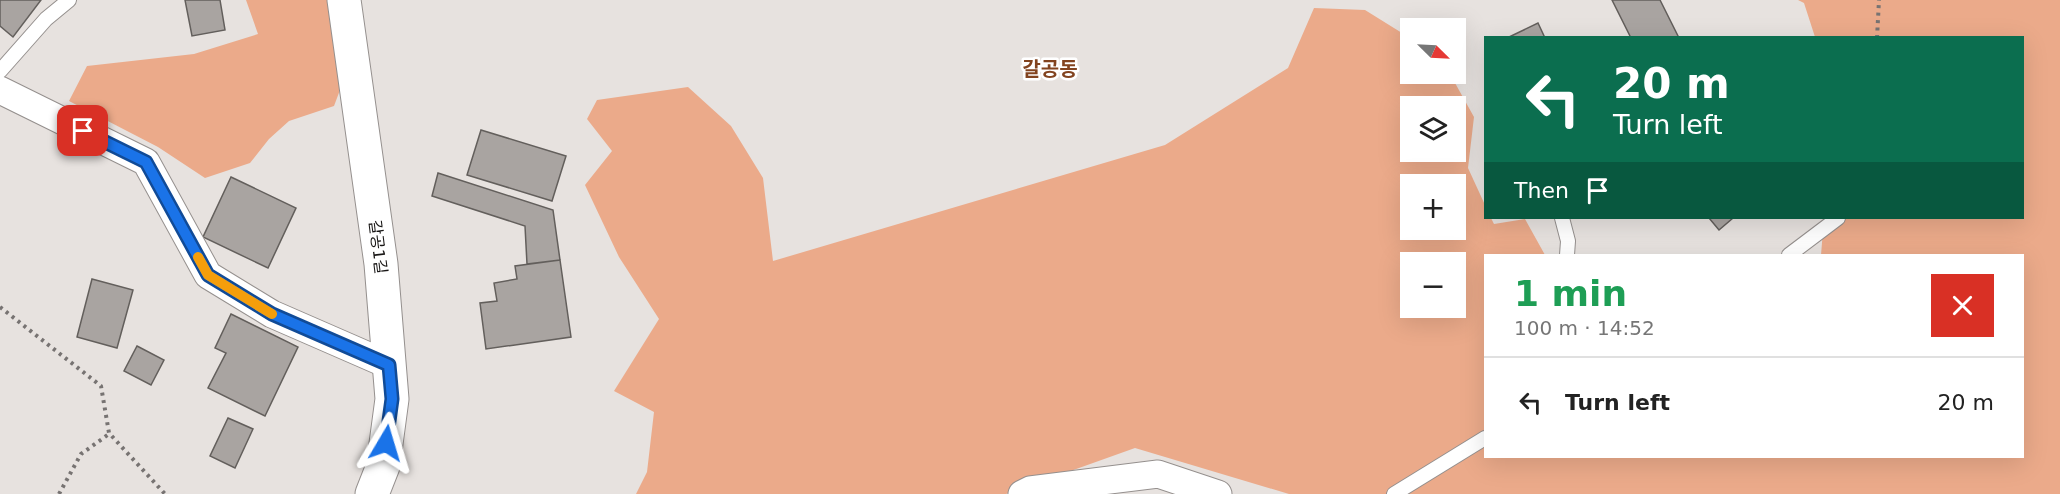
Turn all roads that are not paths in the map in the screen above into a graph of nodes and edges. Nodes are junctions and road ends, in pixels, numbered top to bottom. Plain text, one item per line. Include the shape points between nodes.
1 (69, 0) edge
2 (344, 0) edge
3 (0, 71) edge
4 (0, 90) edge
5 (1562, 219) edge
6 (1837, 219) edge
7 (1567, 254) edge
8 (1790, 254) edge
9 (389, 365) junction
10 (1484, 439) edge
11 (372, 494) edge
12 (1022, 494) edge
13 (1218, 494) edge
14 (1394, 494) edge

1 - 3 lane via 46,19
2 - 9 street, 갈공1길 via 381,264
4 - 9 street via 146,162 208,275 272,314
5 - 7 lane
6 - 8 lane
9 - 11 street, 갈공1길 via 392,399 383,466
10 - 14 lane
12 - 13 street via 1158,474

